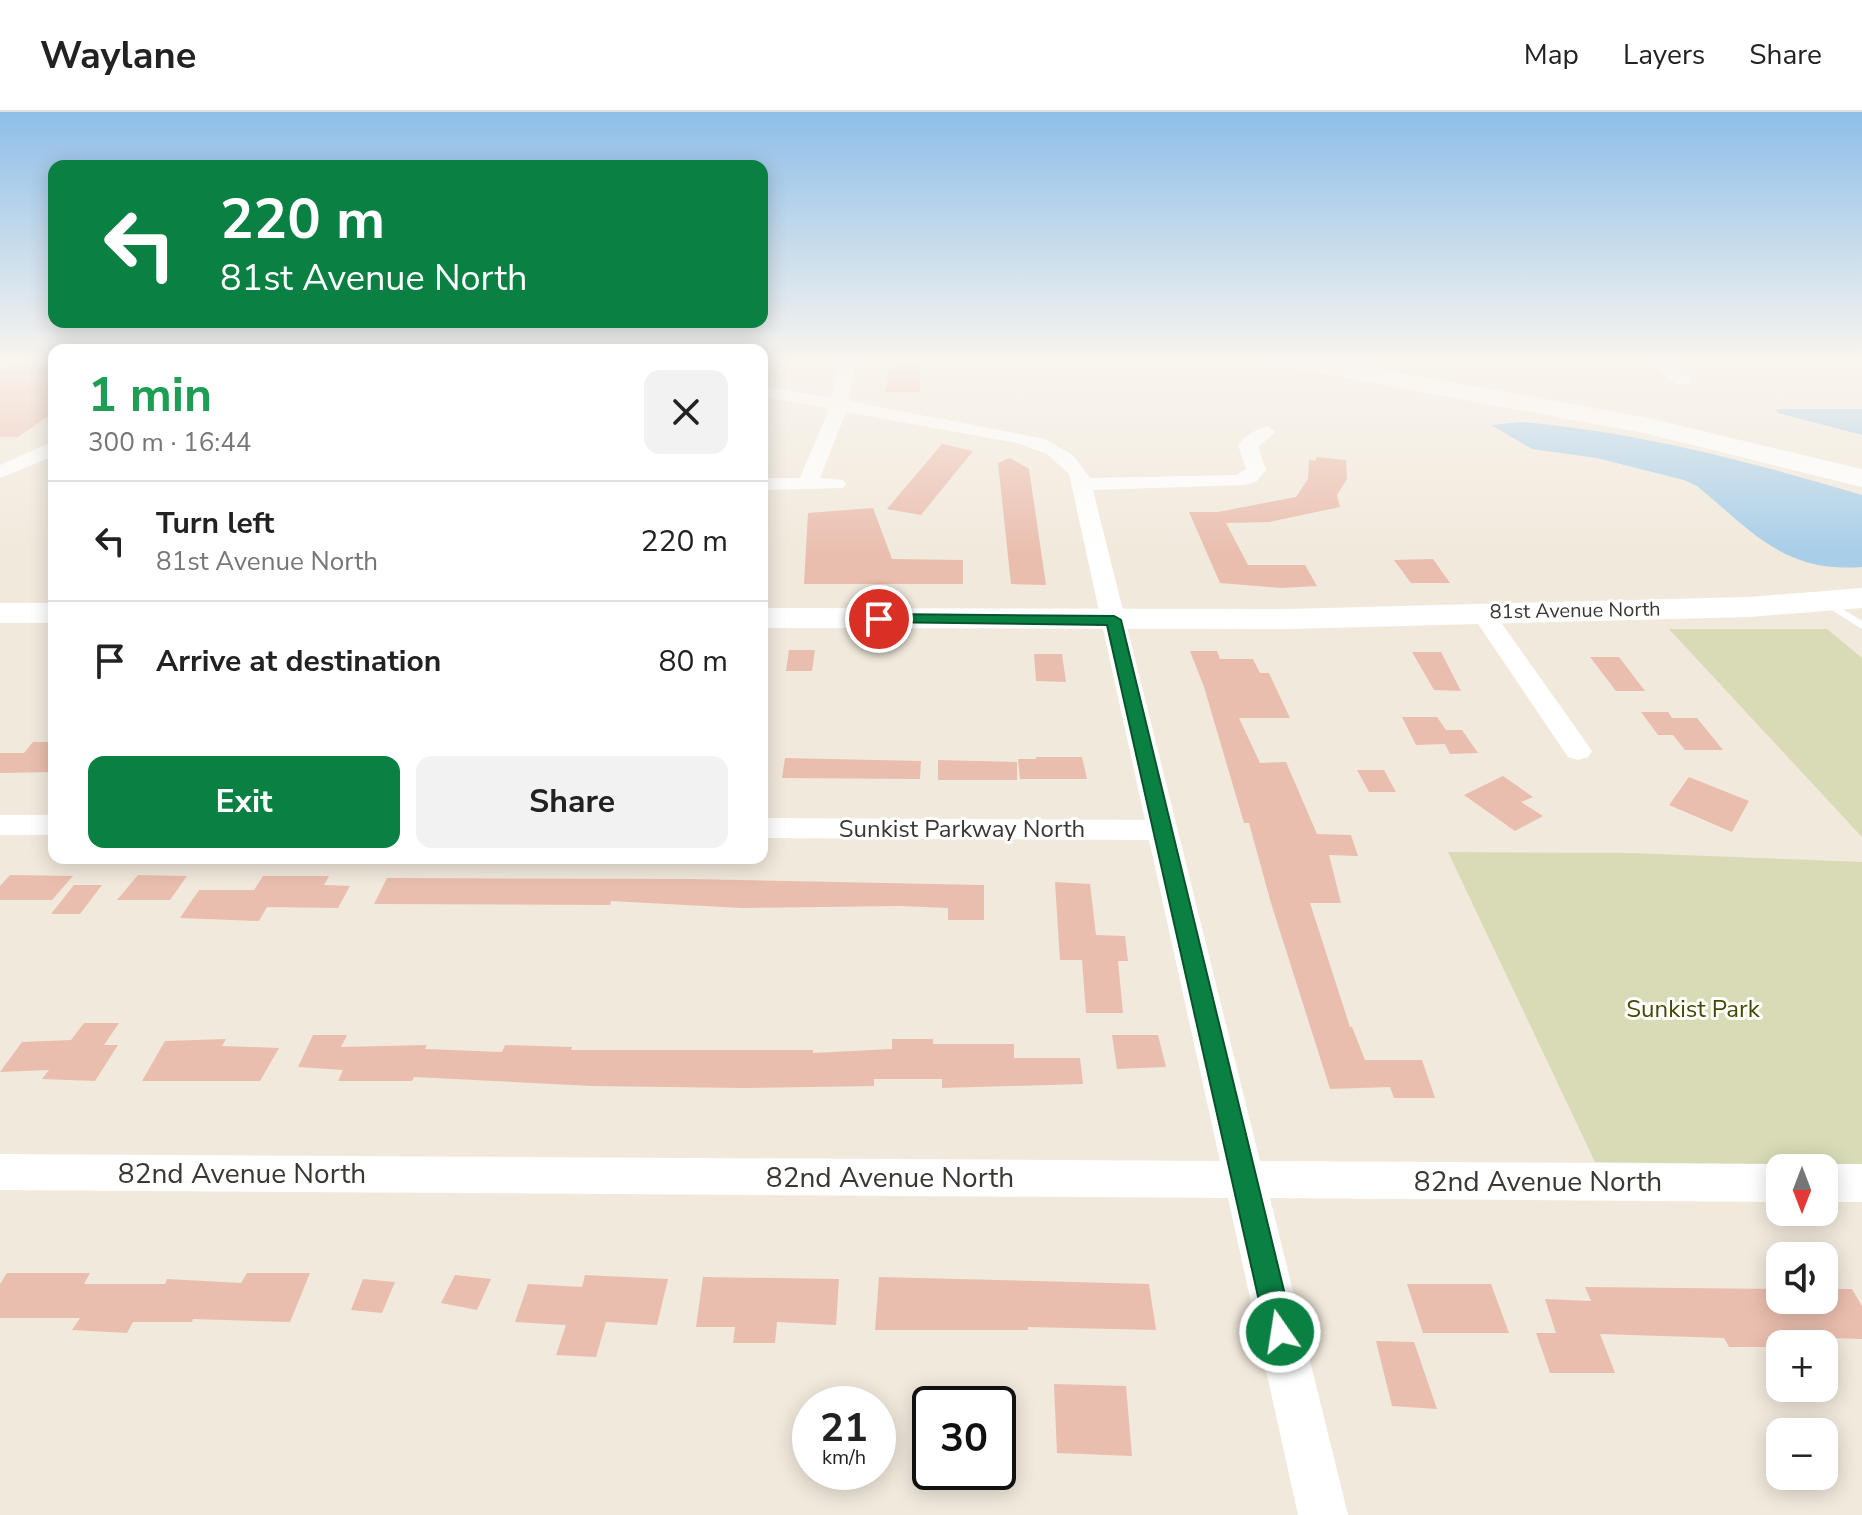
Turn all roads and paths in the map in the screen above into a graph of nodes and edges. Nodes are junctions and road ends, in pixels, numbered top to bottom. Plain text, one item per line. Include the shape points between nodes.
1 (832, 423) edge
2 (945, 423) edge
3 (1642, 423) edge
4 (1744, 423) edge
5 (1267, 432) dead end
6 (1836, 445) dead end
7 (48, 450) edge
8 (0, 472) edge
9 (1862, 478) edge
10 (768, 484) edge
11 (808, 484) junction
12 (836, 484) dead end
13 (1082, 484) junction
14 (48, 613) edge
15 (4, 616) edge
16 (1861, 617) edge
17 (768, 618) edge
18 (1486, 618) junction
19 (1114, 620) junction
20 (1578, 751) dead end
21 (0, 825) edge
22 (48, 825) edge
23 (768, 828) edge
24 (1163, 830) junction
25 (0, 1172) edge
26 (1244, 1179) junction
27 (1766, 1183) edge
28 (1838, 1183) edge
29 (1862, 1183) edge
30 (1323, 1515) edge

1 - 11 street
2 - 13 street via 1060,452 1072,462
3 - 9 highway
4 - 6 highway
5 - 13 street via 1248,445 1256,470 1238,481
7 - 8 street
10 - 11 street
11 - 12 street
13 - 19 street
14 - 15 street
16 - 18 street, 81st Avenue North via 1787,626
16 - 18 street, 81st Avenue North via 1826,602
17 - 19 street, 81st Avenue North
18 - 19 street, 81st Avenue North
18 - 20 street
19 - 24 street
21 - 22 street
23 - 24 street, Sunkist Parkway North
24 - 26 street
25 - 26 street, 82nd Avenue North
26 - 27 street, 82nd Avenue North
26 - 30 street
28 - 29 street

